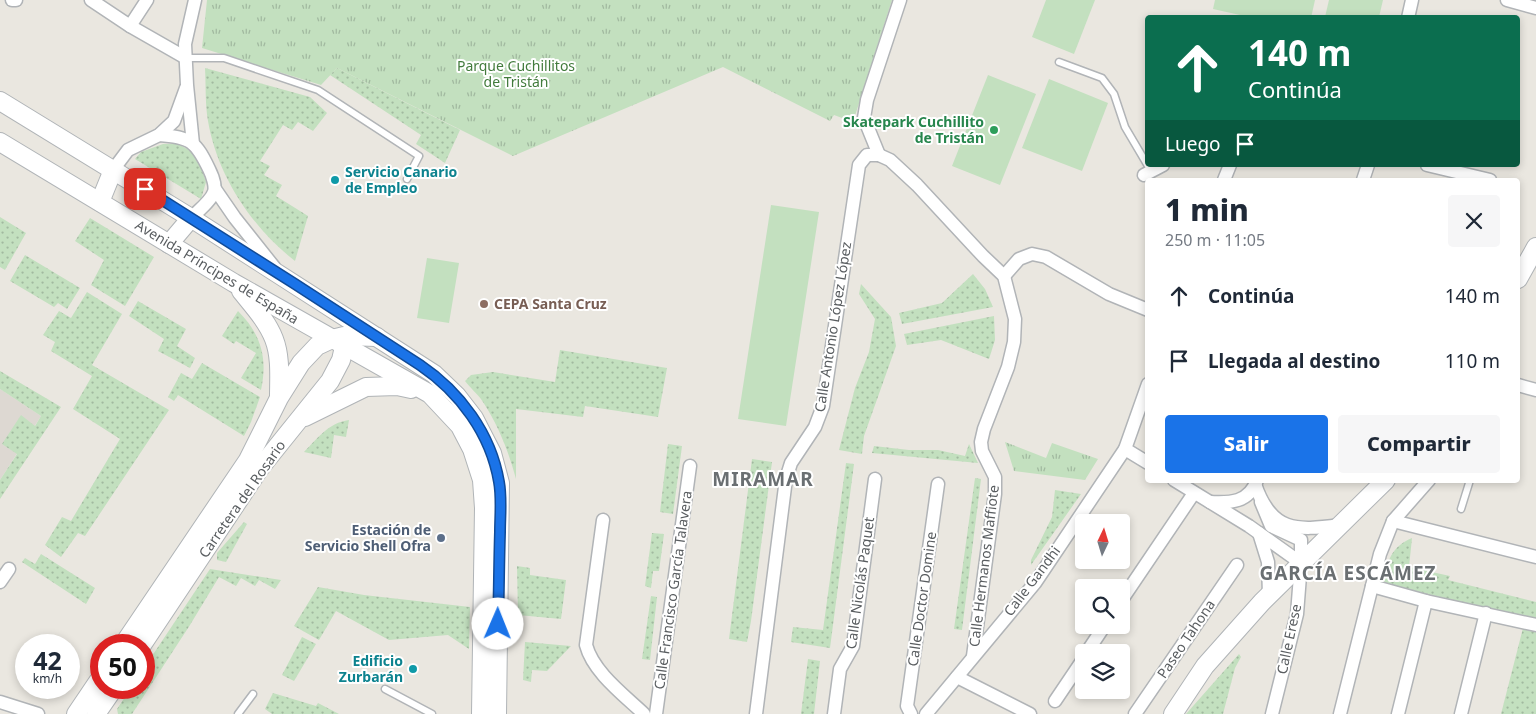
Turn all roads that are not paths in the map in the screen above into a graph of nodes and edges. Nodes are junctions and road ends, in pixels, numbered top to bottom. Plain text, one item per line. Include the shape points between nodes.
1 (91, 0) edge
2 (147, 0) edge
3 (195, 0) edge
4 (900, 0) edge
5 (1412, 0) edge
6 (1507, 0) edge
7 (1536, 8) edge
8 (1409, 15) edge
9 (130, 26) junction
10 (186, 58) junction
11 (1059, 62) dead end
12 (187, 86) junction
13 (0, 101) edge
14 (159, 134) junction
15 (0, 142) edge
16 (193, 144) junction
17 (879, 155) junction
18 (1145, 167) edge
19 (1145, 167) edge
20 (1159, 167) edge
21 (1435, 167) edge
22 (114, 170) junction
23 (1148, 173) joint
24 (1482, 178) edge
25 (407, 179) dead end
26 (215, 190) junction
27 (100, 202) junction
28 (191, 218) junction
29 (169, 244) junction
30 (1536, 247) edge
31 (279, 273) junction
32 (1520, 275) edge
33 (1004, 276) junction
34 (234, 283) junction
35 (328, 305) junction
36 (1145, 309) edge
37 (378, 337) junction
38 (340, 341) junction
39 (1520, 386) edge
40 (1536, 390) edge
41 (1145, 392) edge
42 (430, 394) junction
43 (279, 398) junction
44 (300, 419) junction
45 (1125, 449) junction
46 (1145, 462) edge
47 (690, 466) dead end
48 (875, 479) dead end
49 (1179, 483) edge
50 (1255, 483) edge
51 (1256, 483) edge
52 (1383, 483) edge
53 (1426, 483) edge
54 (1469, 483) edge
55 (938, 484) dead end
56 (1194, 492) junction
57 (1210, 502) junction
58 (1261, 502) junction
59 (1461, 509) dead end
60 (602, 520) dead end
61 (1393, 521) junction
62 (1340, 525) junction
63 (1259, 533) junction
64 (1536, 557) edge
65 (1301, 563) junction
66 (1237, 565) dead end
67 (9, 569) dead end
68 (0, 582) edge
69 (1372, 586) junction
70 (1130, 588) edge
71 (1269, 595) junction
72 (1426, 601) junction
73 (1486, 613) junction
74 (1536, 625) edge
75 (130, 634) edge
76 (149, 634) edge
77 (973, 656) junction
78 (1075, 671) edge
79 (956, 677) junction
80 (386, 689) dead end
81 (90, 693) edge
82 (253, 694) dead end
83 (106, 699) edge
84 (1055, 701) dead end
85 (0, 702) edge
86 (38, 714) edge
87 (76, 714) edge
88 (96, 714) edge
89 (238, 714) edge
90 (432, 714) edge
91 (481, 714) edge
92 (497, 714) edge
93 (644, 714) edge
94 (656, 714) edge
95 (756, 714) edge
96 (834, 714) edge
97 (911, 714) edge
98 (926, 714) edge
99 (1030, 714) edge
100 (1135, 714) edge
101 (1173, 714) edge
102 (1272, 714) edge
103 (1340, 714) edge
104 (1398, 714) edge
105 (1461, 714) edge

1 - 9 street
2 - 9 street
3 - 10 street via 185,44
4 - 17 street via 864,118
5 - 8 street
6 - 7 street
9 - 10 street
10 - 12 street
10 - 25 lane via 224,58 318,90 419,156
11 - 19 lane via 1102,78 1114,94
12 - 14 street via 174,121
12 - 16 street
13 - 22 main road
14 - 16 street via 180,137
14 - 22 street via 128,150
15 - 27 main road, Avenida Príncipes de España
16 - 26 street via 198,147 211,172
17 - 33 street via 890,160 917,184
17 - 95 street, Calle Antonio López López via 867,155 859,165 823,406 815,427 791,463 786,479
18 - 23 lane
20 - 23 street
21 - 24 street
22 - 27 main road
22 - 28 main road
26 - 28 street
26 - 31 street
27 - 29 main road, Avenida Príncipes de España
28 - 29 main road
28 - 31 main road
29 - 34 main road, Avenida Príncipes de España
30 - 32 main road
31 - 35 main road
33 - 36 street via 1019,258 1032,254 1046,257 1109,294
33 - 77 street, Calle Hermanos Maffiote via 1016,319 1008,367 981,442 982,451 996,477
34 - 38 main road, Avenida Príncipes de España
34 - 43 main road via 261,316 274,339 279,364
35 - 37 main road
35 - 38 main road via 341,325
37 - 38 main road
37 - 92 main road via 434,374 457,396 474,418 492,453 500,484
38 - 42 main road
38 - 43 main road, Carretera del Rosario via 317,346 300,363
38 - 44 main road via 341,360 330,381
39 - 40 street
41 - 45 street, Calle Gandhi
42 - 44 main road, Carretera del Rosario via 397,386 366,387
42 - 91 main road via 460,426 482,480
43 - 75 main road, Carretera del Rosario via 248,460
44 - 76 main road, Carretera del Rosario via 260,468
45 - 46 street
45 - 77 street, Calle Gandhi via 1034,583
47 - 94 street, Calle Francisco García Talavera
48 - 96 street, Calle Nicolás Paquet via 853,646 840,670
49 - 56 street
50 - 57 street via 1249,494 1234,503
51 - 58 street
52 - 62 main road
53 - 61 street
54 - 59 lane
55 - 97 street, Calle Doctor Domine via 907,706
56 - 57 street
56 - 70 street
57 - 63 street
58 - 62 street via 1270,515 1284,524 1310,529
58 - 65 street, Calle Erese via 1271,526 1301,540
60 - 93 street via 586,645 595,665
61 - 64 street
61 - 69 street
62 - 65 main road
63 - 65 street
63 - 71 street via 1268,562
65 - 71 main road
65 - 102 street, Calle Erese via 1297,614
66 - 100 street, Paseo Tahona
67 - 68 street
69 - 72 street
69 - 103 street
71 - 101 main road via 1205,666
72 - 73 street
72 - 104 street
73 - 74 street
73 - 105 street
77 - 79 street, Calle Gandhi
78 - 84 street
79 - 98 street, Calle Gandhi
79 - 99 street
80 - 90 lane
81 - 87 main road
82 - 89 lane
83 - 88 main road
85 - 86 street

